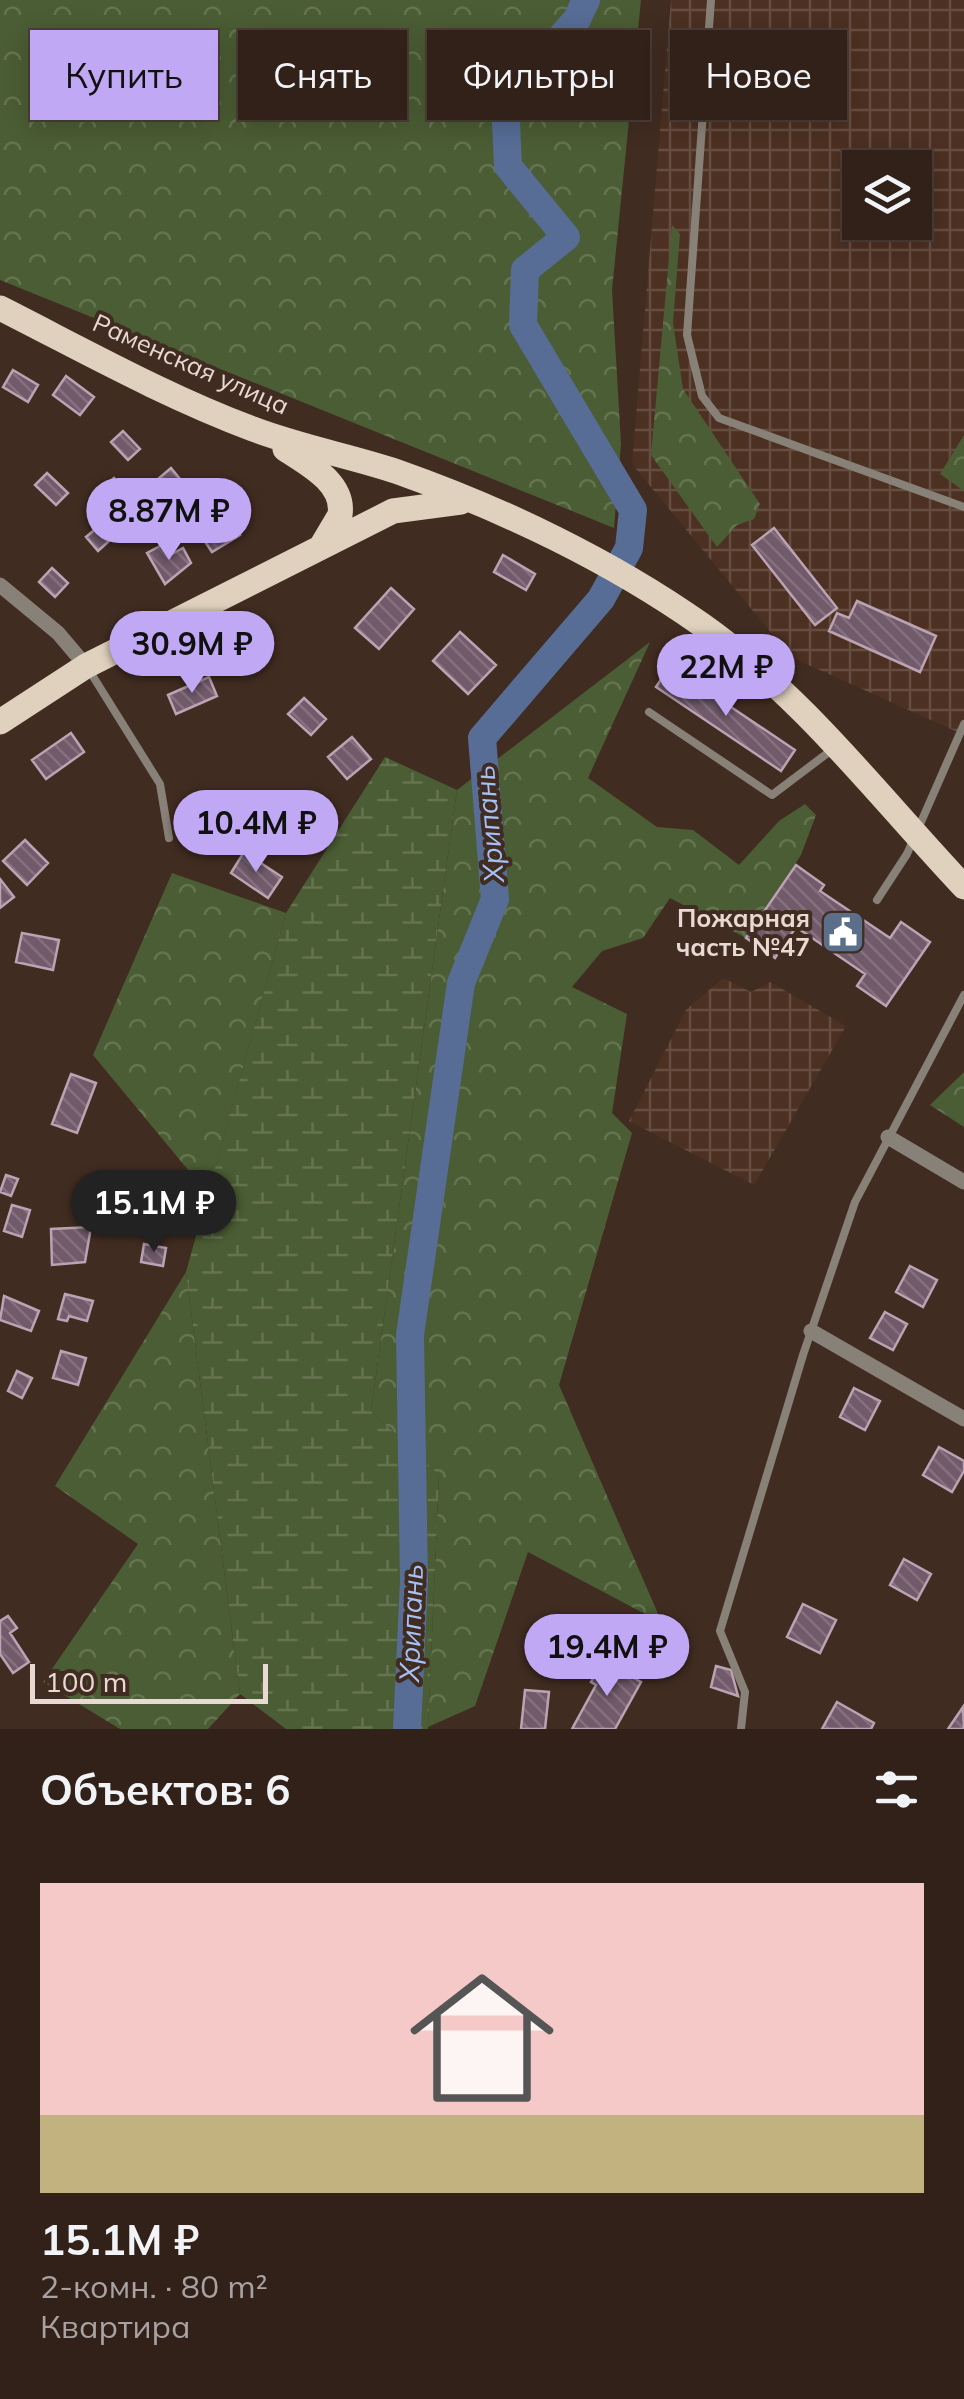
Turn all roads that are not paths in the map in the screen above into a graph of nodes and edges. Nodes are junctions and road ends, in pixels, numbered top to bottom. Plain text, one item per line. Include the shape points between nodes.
1 (711, 0) edge
2 (0, 308) edge
3 (255, 430) junction
4 (397, 472) junction
5 (476, 502) junction
6 (964, 507) edge
7 (393, 511) junction
8 (321, 547) junction
9 (0, 586) edge
10 (86, 666) junction
11 (649, 712) dead end
12 (0, 722) edge
13 (964, 724) edge
14 (836, 746) junction
15 (916, 835) junction
16 (169, 838) dead end
17 (964, 887) edge
18 (877, 900) dead end
19 (964, 995) edge
20 (888, 1137) junction
21 (964, 1182) edge
22 (810, 1331) junction
23 (964, 1419) edge
24 (740, 1729) edge

1 - 6 lane via 687,335 702,396 719,418
2 - 3 main road, Раменская улица
3 - 4 main road, Раменская улица
3 - 8 main road via 316,469 336,491 340,516
4 - 5 main road, Раменская улица
4 - 7 main road via 369,468 351,481 359,506
5 - 7 main road
5 - 14 main road, Раменская улица via 637,583 740,654
7 - 8 main road
8 - 10 main road
9 - 10 street via 58,633
10 - 12 main road
10 - 16 lane via 160,784
11 - 14 lane via 772,795
13 - 15 lane
14 - 15 main road, Раменская улица
15 - 17 main road, Раменская улица
15 - 18 lane
19 - 20 lane
20 - 21 street
20 - 22 lane via 856,1202
22 - 23 street
22 - 24 lane via 720,1631 745,1692

